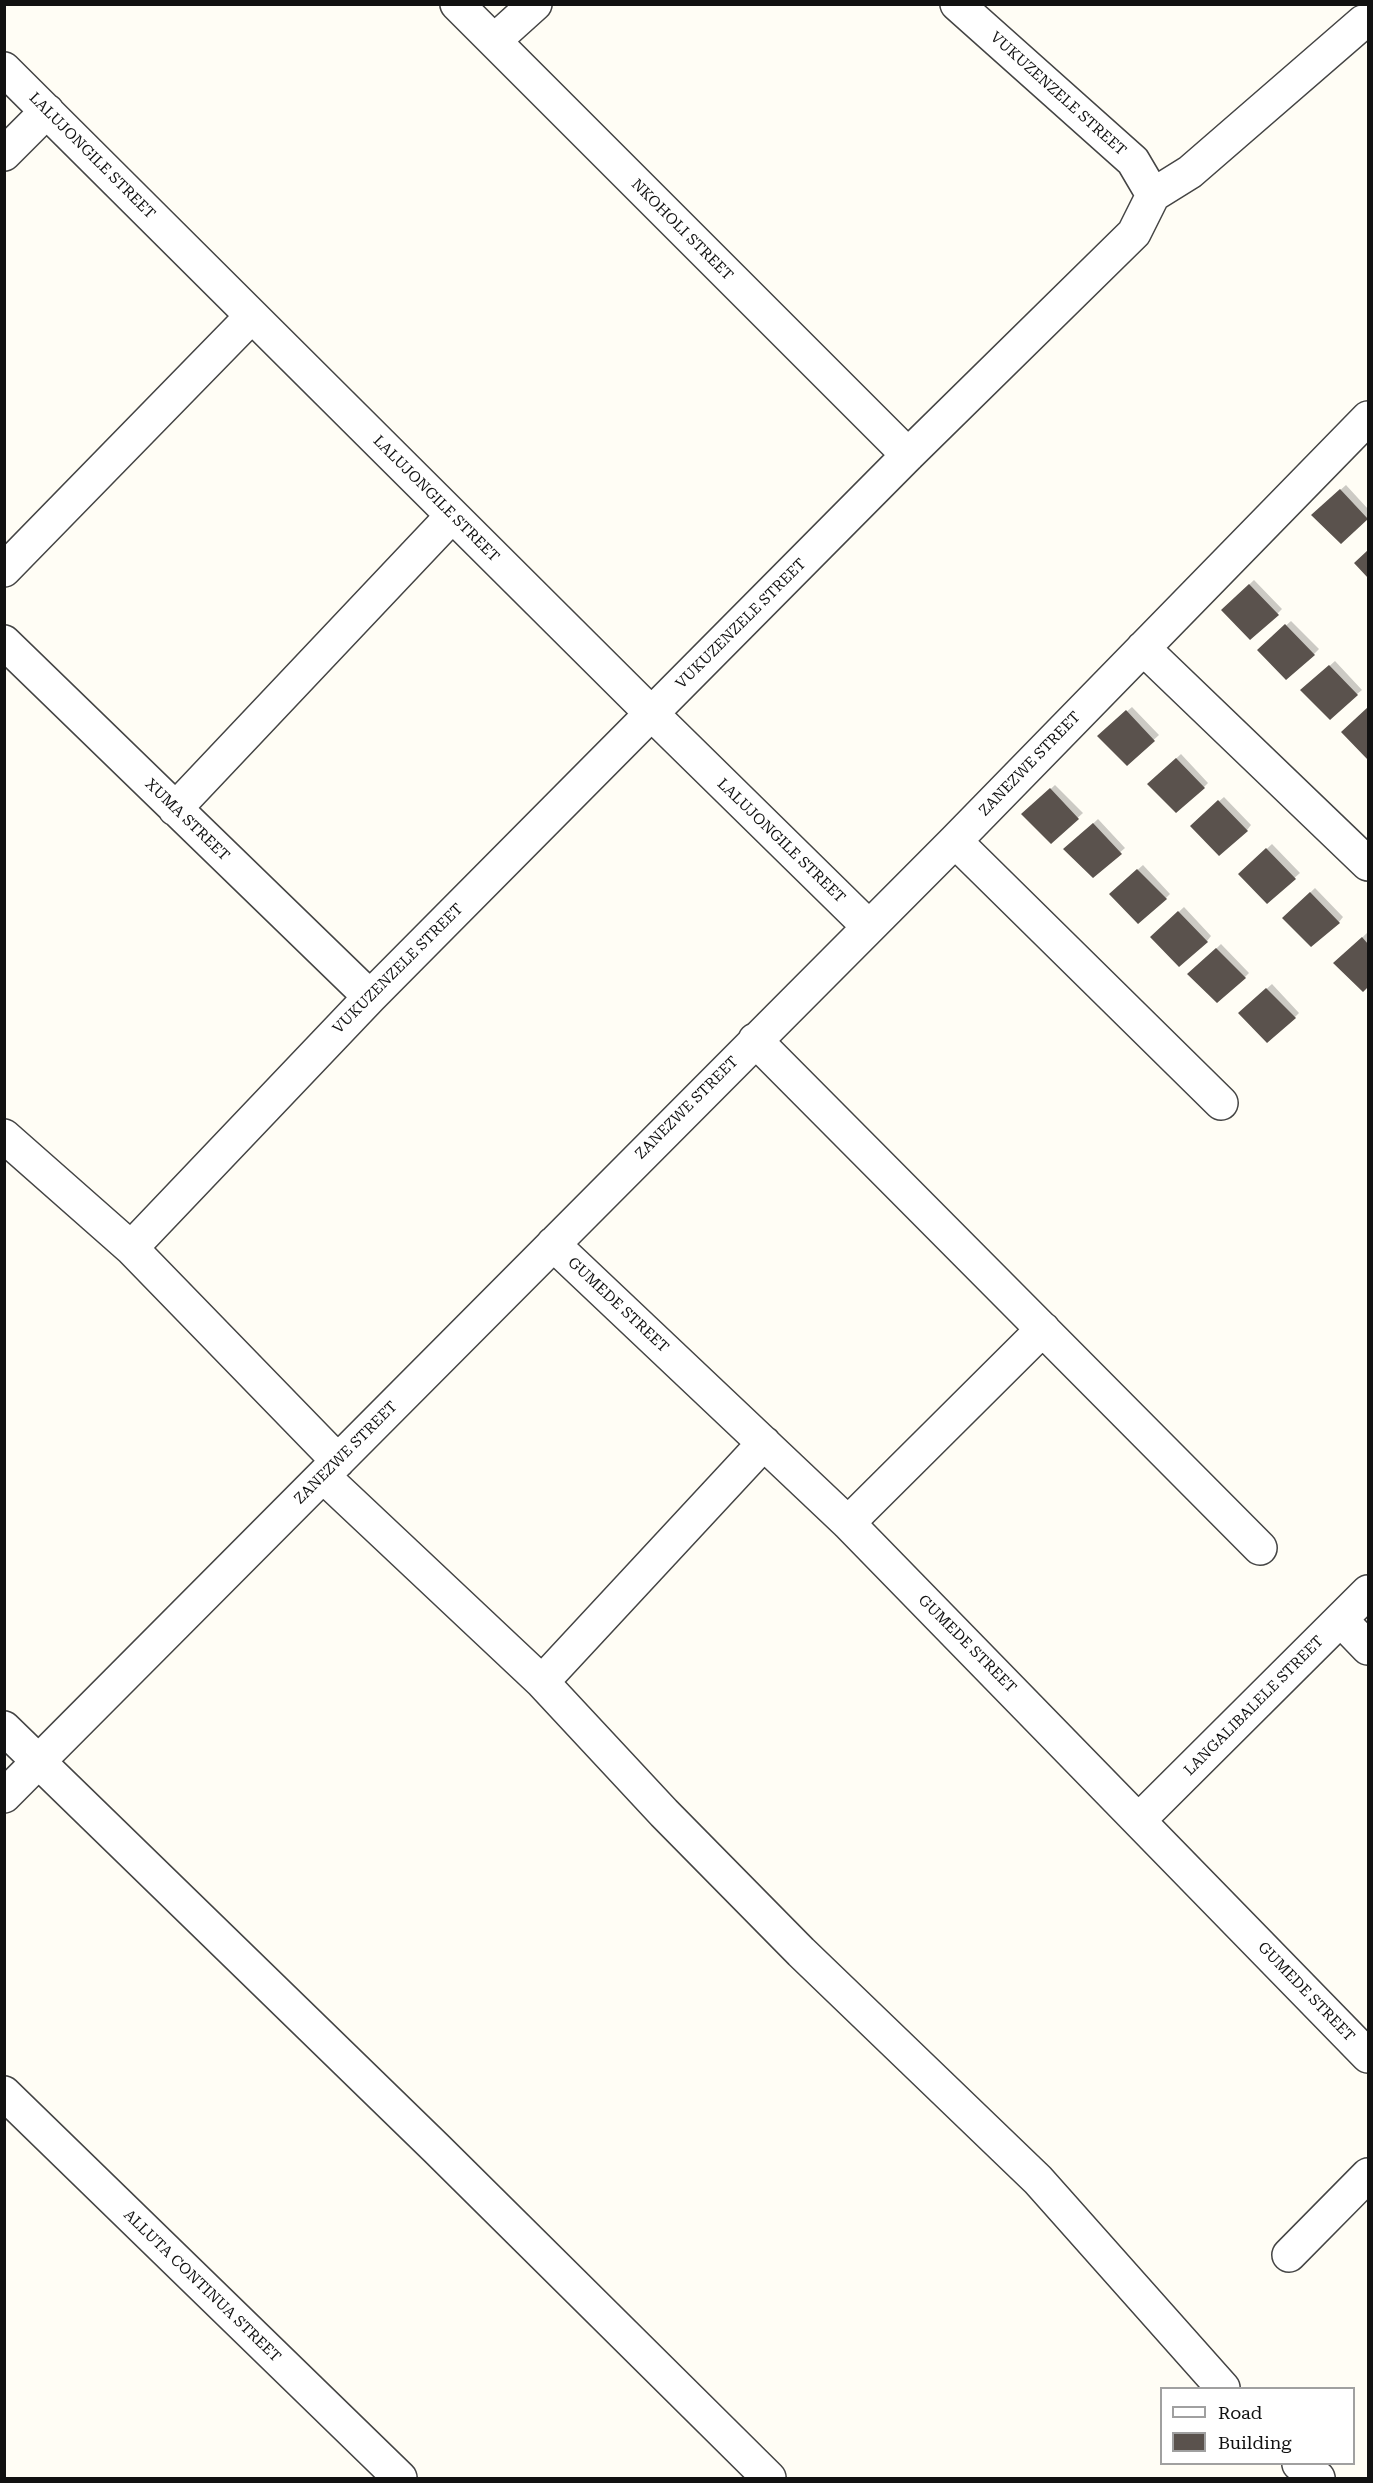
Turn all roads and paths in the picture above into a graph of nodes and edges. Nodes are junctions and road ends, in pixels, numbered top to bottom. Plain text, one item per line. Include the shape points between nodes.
1 (457, 4) edge
2 (535, 4) edge
3 (957, 4) edge
4 (1363, 23) edge
5 (494, 41) junction
6 (4, 69) edge
7 (47, 111) junction
8 (4, 154) edge
9 (1153, 195) junction
10 (252, 316) junction
11 (1365, 429) edge
12 (908, 455) junction
13 (452, 516) junction
14 (4, 570) edge
15 (4, 642) edge
16 (1143, 648) junction
17 (652, 714) junction
18 (175, 809) junction
19 (955, 841) junction
20 (1368, 864) edge
21 (869, 927) junction
22 (370, 997) junction
23 (755, 1040) junction
24 (1221, 1103) dead end
25 (4, 1136) edge
26 (553, 1244) junction
27 (131, 1248) junction
28 (1043, 1329) junction
29 (764, 1443) junction
30 (331, 1469) junction
31 (848, 1523) junction
32 (1260, 1548) dead end
33 (1368, 1592) edge
34 (1341, 1620) junction
35 (1368, 1648) edge
36 (542, 1682) junction
37 (4, 1728) edge
38 (39, 1763) junction
39 (4, 1796) edge
40 (1140, 1820) junction
41 (1368, 2056) edge
42 (4, 2093) edge
43 (1368, 2175) edge
44 (1289, 2256) dead end
45 (1222, 2387) edge
46 (1302, 2465) edge
47 (400, 2478) edge
48 (769, 2478) edge
49 (1318, 2478) edge

1 - 5 street, NKOHOLI STREET
2 - 5 street
3 - 9 street, VUKUZENZELE STREET via 1133,161
4 - 9 street via 1190,172
5 - 12 street, NKOHOLI STREET
6 - 7 street, LALUJONGILE STREET
7 - 8 street
7 - 10 street, LALUJONGILE STREET
9 - 12 street, VUKUZENZELE STREET via 1134,233
10 - 13 street, LALUJONGILE STREET
10 - 14 street
11 - 16 street, ZANEZWE STREET
12 - 17 street, VUKUZENZELE STREET
13 - 17 street, LALUJONGILE STREET
13 - 18 street
15 - 18 street, XUMA STREET
16 - 19 street, ZANEZWE STREET
16 - 20 street
17 - 21 street, LALUJONGILE STREET
17 - 22 street, VUKUZENZELE STREET
18 - 22 street, XUMA STREET
19 - 21 street, ZANEZWE STREET
19 - 24 street
21 - 23 street, ZANEZWE STREET
22 - 27 street, VUKUZENZELE STREET
23 - 26 street, ZANEZWE STREET
23 - 28 street
25 - 27 street
26 - 29 street, GUMEDE STREET
26 - 30 street, ZANEZWE STREET
27 - 30 street
28 - 31 street
28 - 32 street
29 - 31 street, GUMEDE STREET
29 - 36 street
30 - 36 street
30 - 38 street, ZANEZWE STREET
31 - 40 street, GUMEDE STREET
33 - 34 street, LANGALIBALELE STREET
34 - 35 street
34 - 40 street, LANGALIBALELE STREET
36 - 45 street via 801,1952 1038,2180
37 - 38 street
38 - 39 street, ZANEZWE STREET
38 - 48 street
40 - 41 street, GUMEDE STREET
42 - 47 street, ALLUTA CONTINUA STREET
43 - 44 street
46 - 49 street

